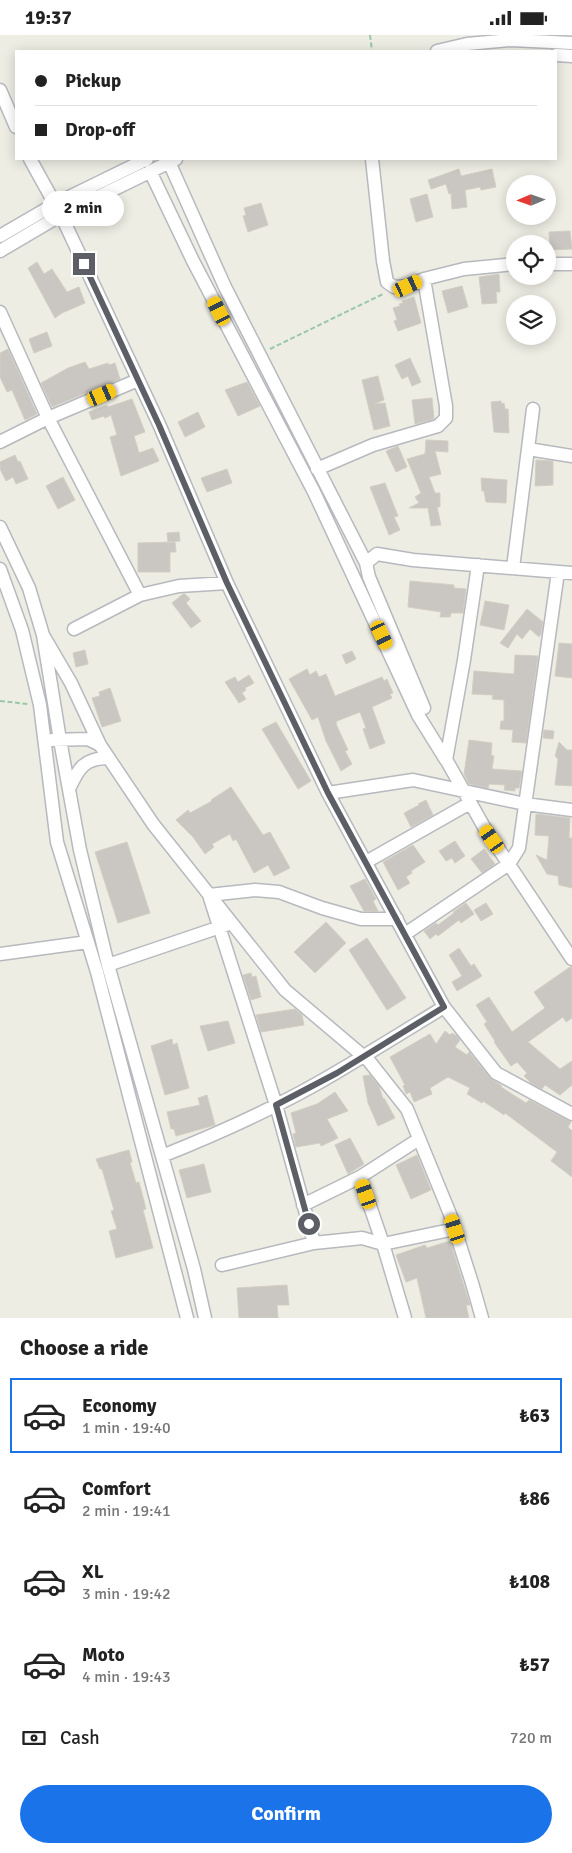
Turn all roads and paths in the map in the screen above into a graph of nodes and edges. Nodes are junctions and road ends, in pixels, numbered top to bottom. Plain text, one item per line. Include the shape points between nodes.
1 (370, 35) edge
2 (572, 43) edge
3 (372, 50) edge
4 (441, 50) edge
5 (557, 55) edge
6 (572, 56) edge
7 (0, 90) edge
8 (15, 125) edge
9 (31, 160) edge
10 (173, 160) edge
11 (372, 160) edge
12 (149, 165) edge
13 (58, 209) junction
14 (0, 236) edge
15 (0, 251) edge
16 (506, 264) edge
17 (556, 264) edge
18 (572, 264) edge
19 (424, 279) junction
20 (394, 287) junction
21 (0, 311) edge
22 (259, 355) junction
23 (138, 380) junction
24 (533, 409) dead end
25 (48, 418) junction
26 (0, 442) edge
27 (528, 449) junction
28 (572, 457) edge
29 (317, 469) junction
30 (0, 527) edge
31 (366, 563) junction
32 (478, 565) junction
33 (512, 568) junction
34 (0, 569) edge
35 (558, 572) junction
36 (572, 573) edge
37 (227, 583) junction
38 (140, 595) junction
39 (74, 629) dead end
40 (43, 635) junction
41 (0, 701) edge
42 (40, 705) junction
43 (61, 744) junction
44 (100, 745) junction
45 (45, 746) junction
46 (108, 758) junction
47 (446, 760) junction
48 (69, 789) junction
49 (463, 791) junction
50 (328, 793) junction
51 (470, 803) junction
52 (525, 804) junction
53 (572, 810) edge
54 (366, 862) junction
55 (509, 863) junction
56 (209, 895) junction
57 (397, 919) junction
58 (232, 923) junction
59 (219, 927) junction
60 (405, 934) junction
61 (88, 942) junction
62 (0, 954) edge
63 (572, 959) edge
64 (108, 965) junction
65 (444, 1007) junction
66 (363, 1056) junction
67 (276, 1105) junction
68 (569, 1108) edge
69 (419, 1139) junction
70 (162, 1155) junction
71 (360, 1177) junction
72 (303, 1205) junction
73 (455, 1229) junction
74 (314, 1243) junction
75 (384, 1244) junction
76 (222, 1265) dead end
77 (187, 1318) edge
78 (205, 1318) edge
79 (405, 1318) edge
80 (482, 1318) edge

1 - 3 path
2 - 4 street via 511,40
5 - 6 street
7 - 8 street
9 - 13 street
10 - 12 street
10 - 22 street via 225,287
11 - 20 street via 382,261 387,282
12 - 13 street
12 - 47 street via 198,269 314,492 418,715
13 - 14 street
13 - 15 street
13 - 23 street
16 - 19 street via 464,269
17 - 18 street
19 - 20 street via 408,286
19 - 29 street via 446,418 438,426 373,445
20 - 22 path
21 - 25 street
22 - 29 street
23 - 25 street
23 - 37 street
24 - 27 street
25 - 26 street
25 - 38 street
27 - 28 street
27 - 33 street
29 - 31 street
30 - 40 street via 29,588
31 - 32 street via 376,554
31 - 47 street
32 - 33 street
32 - 47 street
33 - 35 street
34 - 42 street via 22,630
35 - 36 street
35 - 52 street
37 - 38 street via 179,586
37 - 50 street
38 - 39 street
40 - 43 street
40 - 44 street via 71,683
41 - 42 path
42 - 45 street
43 - 44 street via 88,739
43 - 45 street
43 - 48 street
44 - 46 street
45 - 61 street via 57,841
46 - 48 street via 98,758 78,770
46 - 56 street via 153,824
47 - 49 street
48 - 64 street
49 - 50 street via 413,780
49 - 51 street
49 - 52 street
50 - 54 street
51 - 54 street
51 - 55 street
52 - 53 street
52 - 55 street via 519,848
54 - 57 street
55 - 60 street
55 - 63 street
56 - 57 street via 256,890 279,892 361,919
56 - 58 street
56 - 59 street
57 - 60 street
58 - 59 street
58 - 66 street via 285,990
59 - 64 street
59 - 67 street
60 - 65 street
61 - 62 street
61 - 77 street
64 - 70 street
65 - 66 street
65 - 68 street via 496,1073
66 - 67 street
66 - 69 street via 407,1109
67 - 70 street via 205,1139
67 - 72 street
69 - 71 street
69 - 73 street
70 - 78 street
71 - 72 street
71 - 75 street
72 - 74 street
73 - 75 street
73 - 80 street
74 - 75 street via 362,1238
74 - 76 street
75 - 79 street

